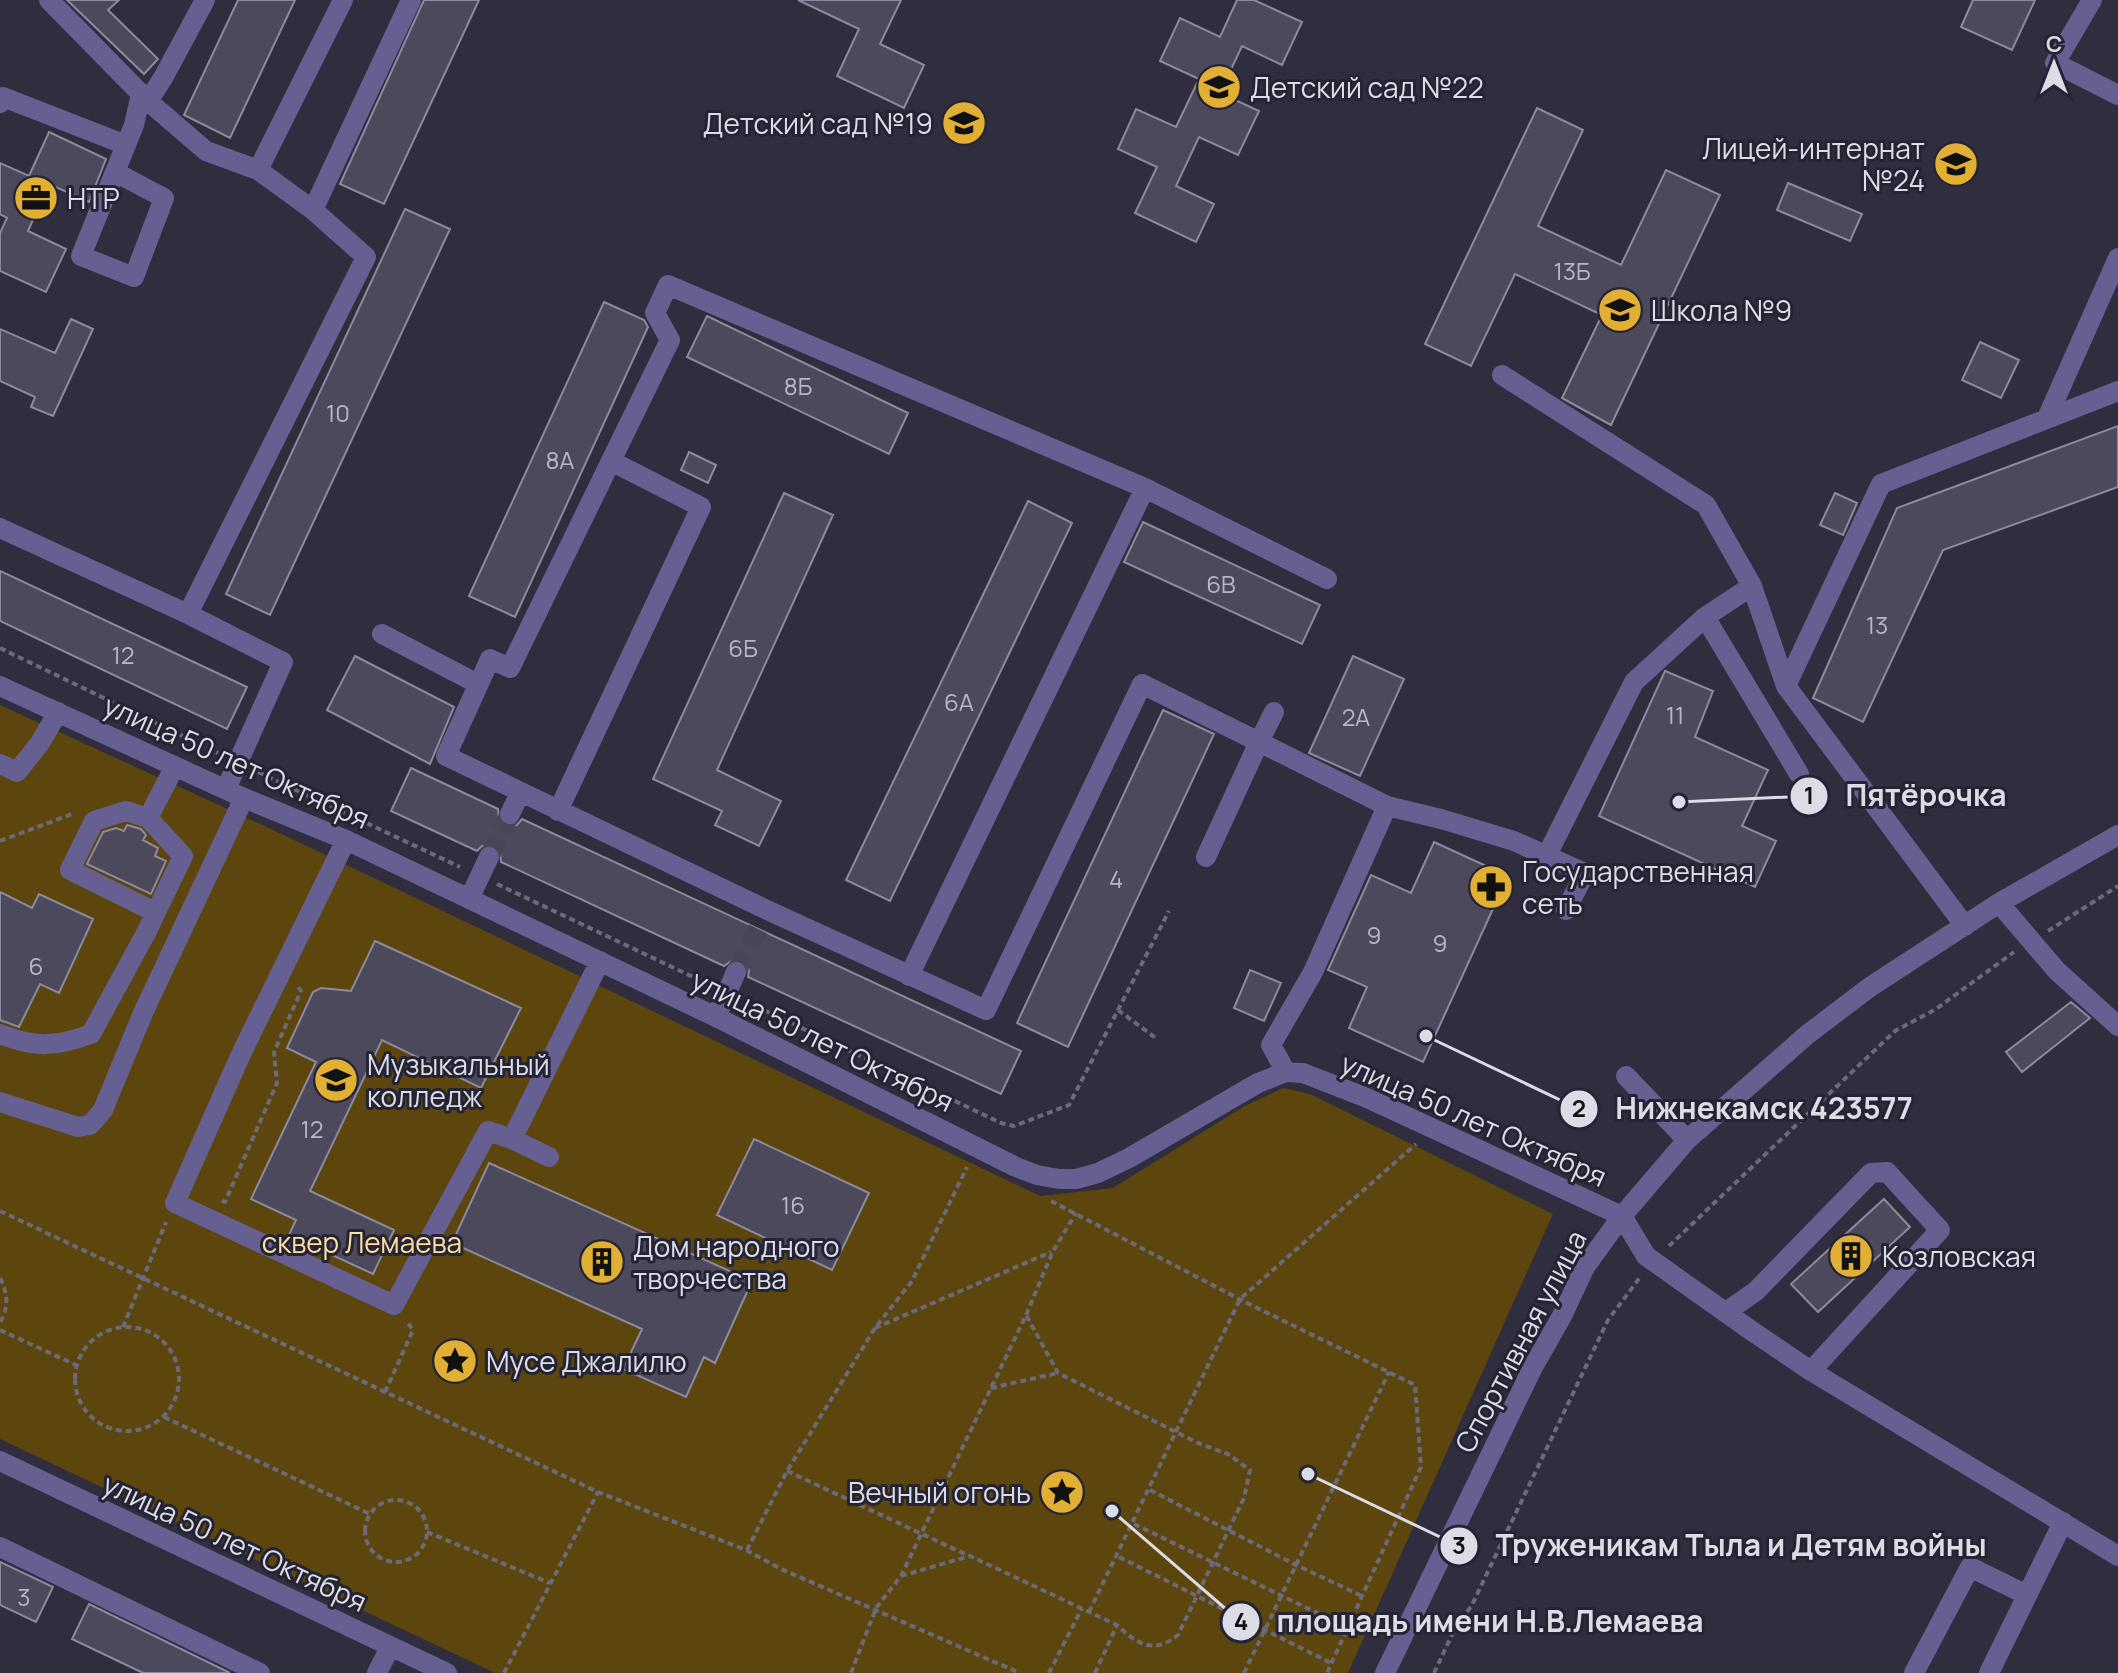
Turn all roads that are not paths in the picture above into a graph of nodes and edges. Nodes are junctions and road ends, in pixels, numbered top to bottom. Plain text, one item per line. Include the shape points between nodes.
1 (49, 0) edge
2 (205, 0) edge
3 (343, 0) edge
4 (411, 0) edge
5 (2092, 0) edge
6 (2118, 95) edge
7 (144, 98) junction
8 (0, 103) edge
9 (126, 145) junction
10 (258, 170) junction
11 (115, 172) junction
12 (313, 210) junction
13 (2118, 258) edge
14 (1502, 375) dead end
15 (2118, 391) edge
16 (2047, 418) junction
17 (611, 461) junction
18 (1145, 488) junction
19 (0, 528) edge
20 (1327, 579) dead end
21 (1752, 586) junction
22 (188, 614) junction
23 (1705, 617) junction
24 (382, 634) dead end
25 (478, 684) junction
26 (0, 686) edge
27 (1786, 686) junction
28 (58, 712) junction
29 (1274, 712) dead end
30 (1259, 742) junction
31 (0, 764) edge
32 (175, 766) junction
33 (1799, 774) dead end
34 (235, 793) junction
35 (520, 793) junction
36 (1387, 806) junction
37 (558, 811) junction
38 (510, 814) tunnel mouth
39 (148, 818) junction
40 (2118, 835) edge
41 (346, 840) junction
42 (489, 857) tunnel mouth
43 (1206, 857) dead end
44 (1546, 857) junction
45 (469, 899) junction
46 (1999, 903) junction
47 (1566, 910) dead end
48 (155, 912) junction
49 (1965, 926) junction
50 (139, 946) junction
51 (168, 959) junction
52 (600, 961) junction
53 (736, 972) tunnel mouth
54 (909, 976) junction
55 (716, 1017) junction
56 (2118, 1026) edge
57 (0, 1034) edge
58 (1286, 1072) junction
59 (1626, 1076) dead end
60 (0, 1102) edge
61 (512, 1139) junction
62 (1687, 1140) junction
63 (549, 1157) dead end
64 (1622, 1216) junction
65 (1726, 1312) junction
66 (1811, 1371) junction
67 (0, 1461) edge
68 (2063, 1522) junction
69 (0, 1547) edge
70 (2118, 1556) edge
71 (2027, 1595) junction
72 (390, 1647) junction
73 (260, 1673) edge
74 (377, 1673) edge
75 (447, 1673) edge
76 (1385, 1673) edge
77 (1914, 1673) edge
78 (1989, 1673) edge

1 - 7 street
2 - 7 street via 163,78
3 - 10 street
4 - 12 street
5 - 6 street via 2055,63
7 - 9 street
7 - 10 street via 206,151
8 - 9 street via 3,97
9 - 11 street
10 - 12 street
11 - 11 street via 81,256 134,277 164,198
12 - 22 street via 366,257
13 - 16 street
14 - 21 street via 1706,505
15 - 16 street
16 - 27 street via 1881,484
17 - 18 street via 670,340 655,313 668,285
17 - 25 street via 510,668 490,659
17 - 37 street via 701,507
18 - 20 street
18 - 54 street
19 - 22 street
21 - 23 street
21 - 27 street
22 - 34 street via 283,662 238,763
23 - 33 street
23 - 44 street via 1634,682
24 - 25 street
25 - 35 street via 446,756
26 - 28 street, улица 50 лет Октября
27 - 49 street
28 - 31 street via 17,772
28 - 32 street, улица 50 лет Октября
29 - 30 street
30 - 36 street
30 - 43 street
30 - 54 street via 1142,684 986,1010
32 - 34 street, улица 50 лет Октября
32 - 39 street
34 - 41 street, улица 50 лет Октября
34 - 51 street
35 - 37 street
35 - 38 street
36 - 44 street via 1514,841
36 - 58 street via 1313,972 1271,1045
37 - 54 street via 762,920
39 - 48 street via 183,856
39 - 48 street via 126,811 94,821 70,870
40 - 46 street, Спортивная улица
41 - 45 street, улица 50 лет Октября
41 - 61 street via 175,1203 394,1305 488,1131
42 - 45 street
44 - 47 street via 1585,873
45 - 52 street, улица 50 лет Октября
46 - 49 street, Спортивная улица
46 - 56 street via 2057,971
48 - 50 street
49 - 62 street, Спортивная улица via 1808,1034
50 - 51 street
50 - 57 street via 91,1034 70,1042 27,1045
51 - 60 street via 103,1110 90,1125 55,1122
52 - 55 street, улица 50 лет Октября
52 - 61 street
53 - 55 street
55 - 58 street, улица 50 лет Октября via 976,1148 1037,1175 1076,1179 1129,1158 1244,1090
58 - 64 street, улица 50 лет Октября via 1303,1073 1367,1098
59 - 62 street
61 - 63 street
62 - 64 street, Спортивная улица
64 - 65 street via 1646,1256
64 - 76 street, Спортивная улица via 1585,1267 1533,1367
65 - 66 street
65 - 66 street via 1756,1291 1871,1173 1887,1172 1940,1230
66 - 68 street
67 - 72 street, улица 50 лет Октября
68 - 70 street
68 - 71 street
69 - 73 street
71 - 77 street via 1970,1567
71 - 78 street
72 - 74 street
72 - 75 street, улица 50 лет Октября

